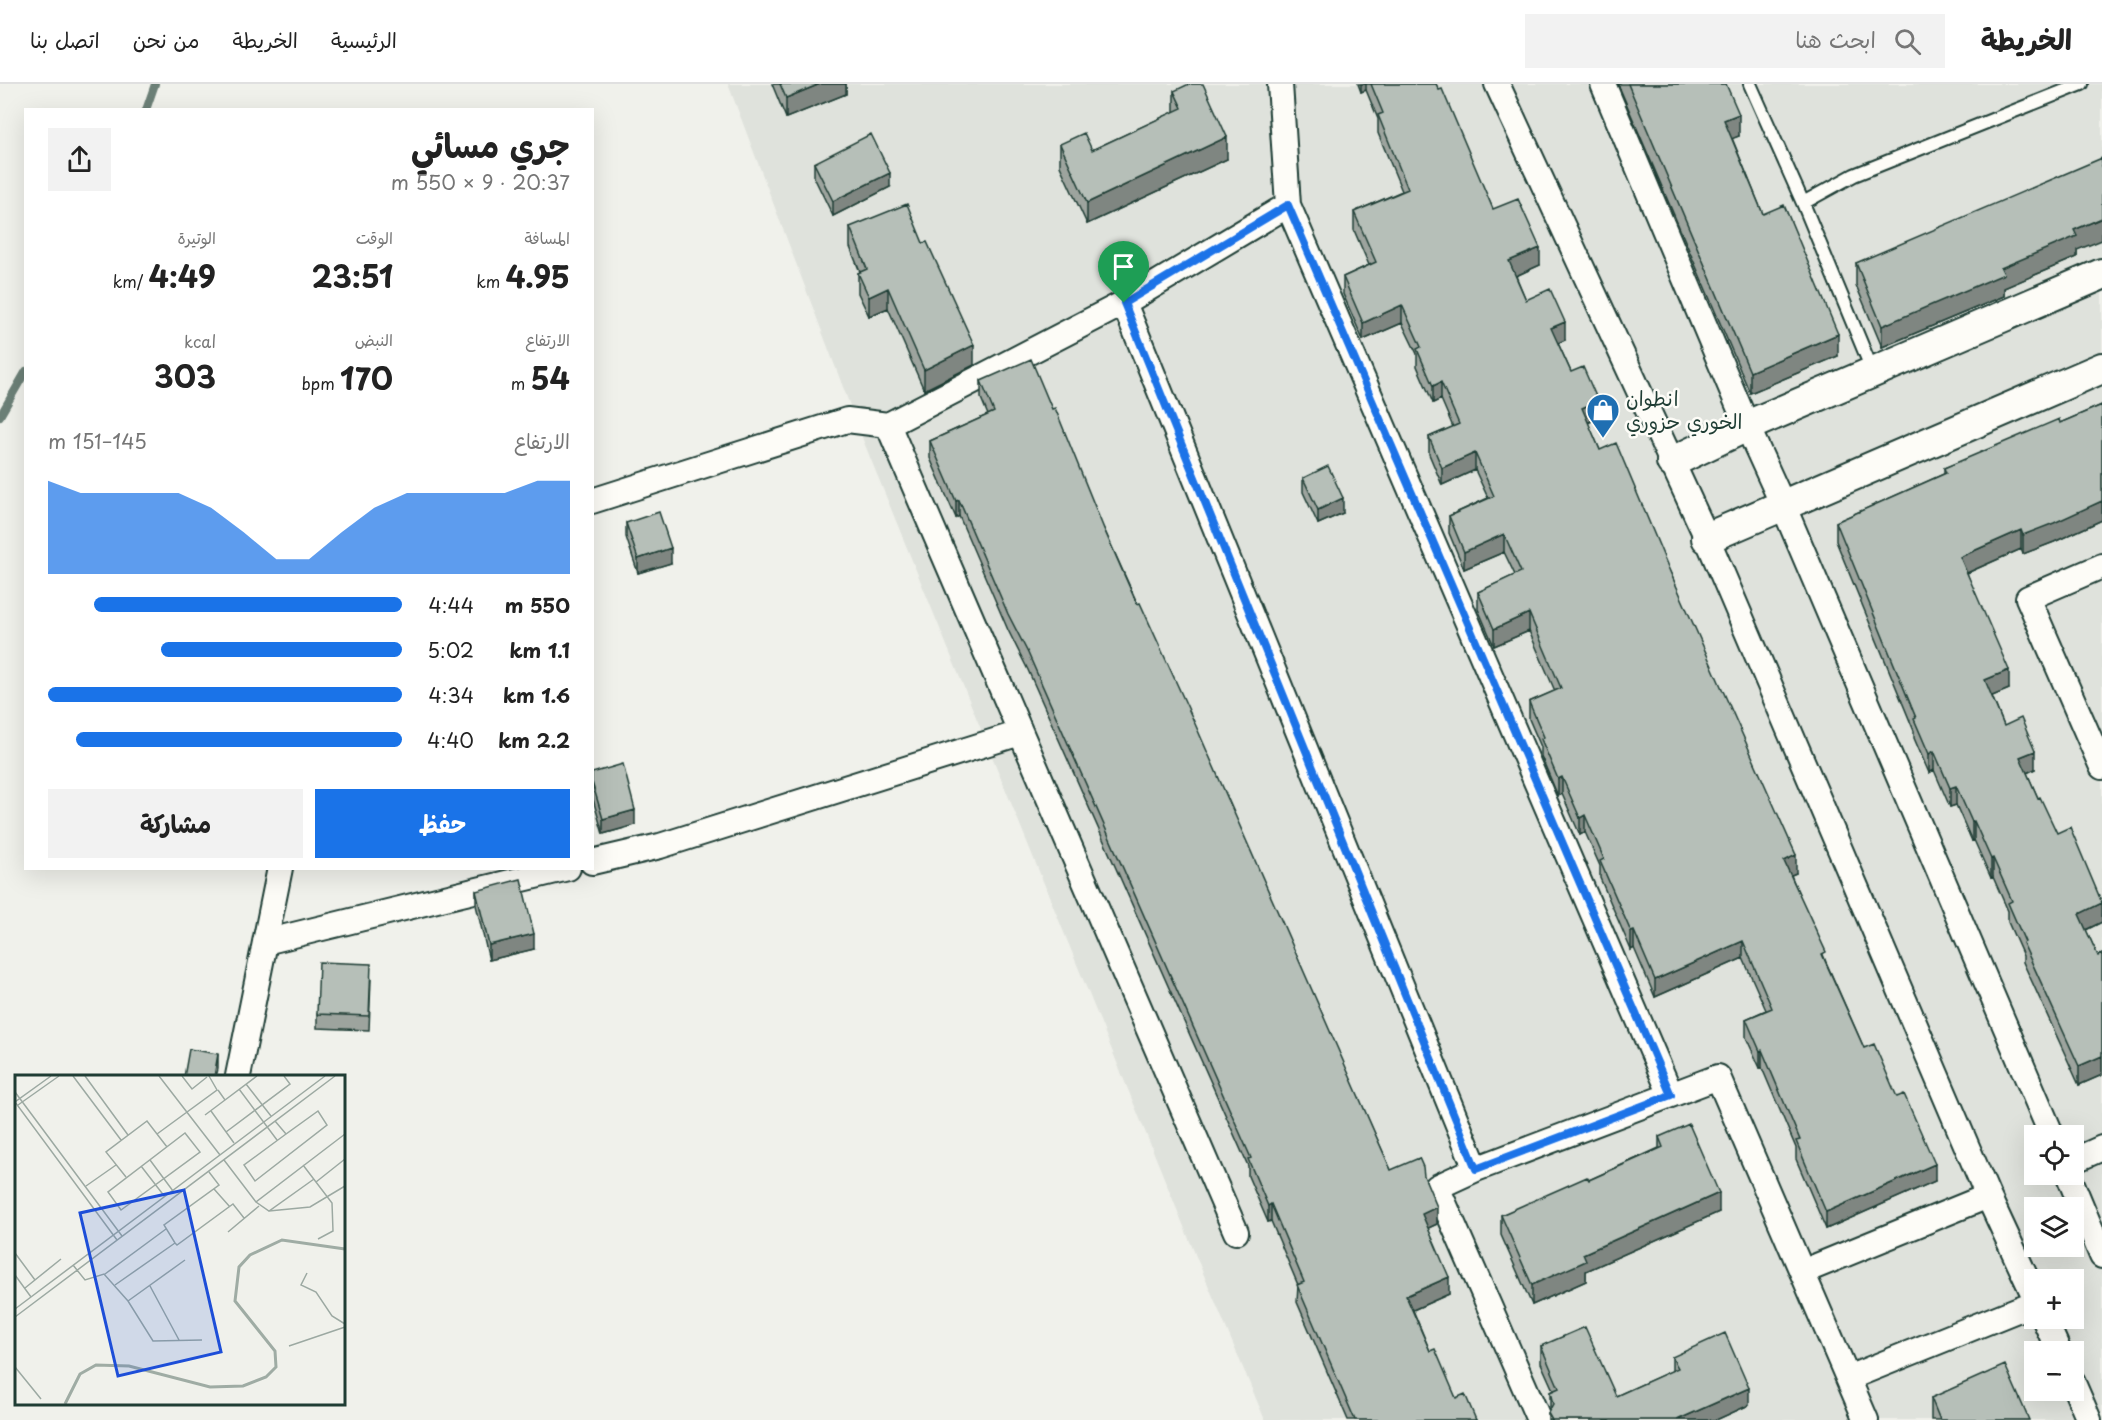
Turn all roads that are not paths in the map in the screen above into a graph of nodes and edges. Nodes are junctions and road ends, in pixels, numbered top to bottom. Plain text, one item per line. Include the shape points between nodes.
1 (1280, 84) edge
2 (1497, 84) edge
3 (1603, 84) edge
4 (1750, 84) edge
5 (2082, 84) edge
6 (1803, 203) junction
7 (1288, 205) junction
8 (2102, 274) edge
9 (1124, 303) junction
10 (2102, 368) edge
11 (1873, 372) junction
12 (888, 425) junction
13 (1747, 426) junction
14 (1672, 462) junction
15 (594, 500) edge
16 (1783, 505) junction
17 (1707, 538) junction
18 (2102, 566) edge
19 (1020, 733) junction
20 (2102, 767) edge
21 (594, 862) edge
22 (280, 870) edge
23 (560, 870) edge
24 (265, 942) junction
25 (238, 1075) edge
26 (1671, 1095) junction
27 (2047, 1125) edge
28 (2102, 1148) edge
29 (2084, 1156) edge
30 (1476, 1169) junction
31 (2073, 1185) edge
32 (1988, 1196) junction
33 (1236, 1232) dead end
34 (2102, 1256) edge
35 (1802, 1272) junction
36 (2024, 1273) edge
37 (2024, 1307) edge
38 (1848, 1378) junction
39 (2081, 1401) edge
40 (1539, 1420) edge
41 (1866, 1420) edge
42 (2089, 1420) edge

1 - 7 street
2 - 14 street
3 - 13 street
4 - 6 lane
5 - 6 lane via 1854,175
6 - 11 lane
7 - 9 street
7 - 26 street
8 - 11 street
9 - 12 street
9 - 30 street
10 - 16 street
11 - 13 street
12 - 15 street via 847,420
12 - 19 street
13 - 14 street
13 - 16 street
14 - 17 street
16 - 17 street
16 - 27 street
17 - 32 street
18 - 20 street via 2028,598
19 - 21 street via 660,846
19 - 33 street
22 - 24 street
23 - 24 street
24 - 25 street
26 - 30 street
26 - 35 street via 1718,1077
28 - 29 street
30 - 40 street via 1437,1187
31 - 34 street
32 - 35 street
32 - 36 street
35 - 38 street
37 - 38 street
38 - 41 street
39 - 42 street

